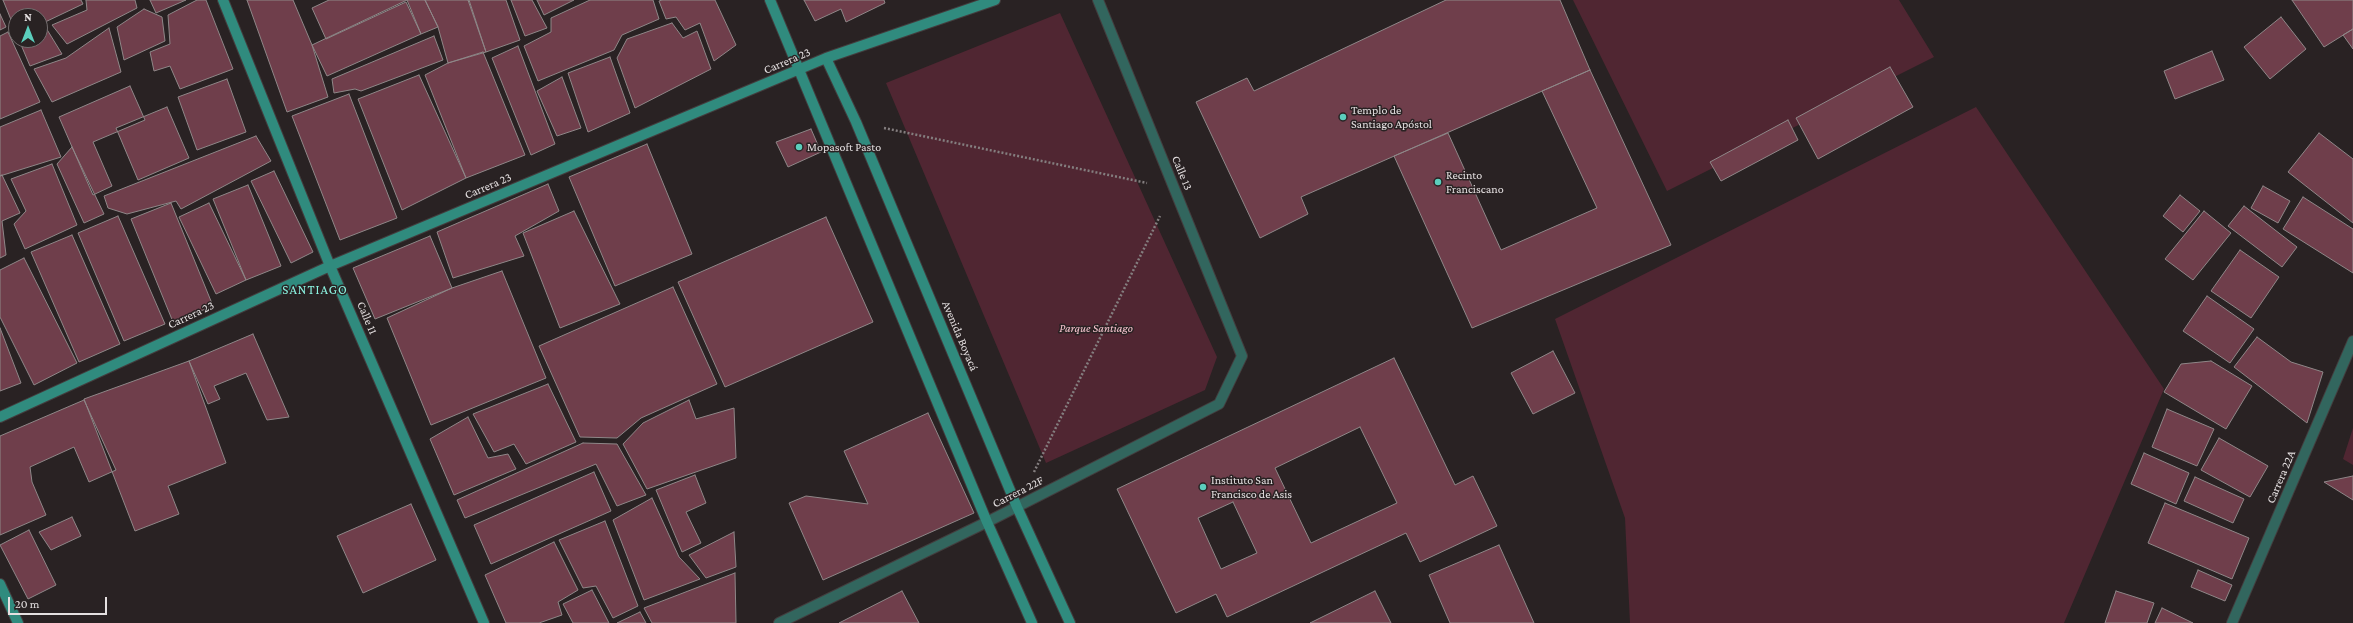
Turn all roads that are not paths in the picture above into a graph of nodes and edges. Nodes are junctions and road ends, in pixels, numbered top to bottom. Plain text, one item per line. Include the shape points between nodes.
1 (223, 0) edge
2 (770, 0) edge
3 (995, 0) edge
4 (1098, 0) edge
5 (826, 58) junction
6 (798, 71) junction
7 (330, 266) junction
8 (2353, 341) edge
9 (1242, 356) joint
10 (0, 417) edge
11 (1017, 507) junction
12 (987, 522) junction
13 (0, 584) edge
14 (18, 623) edge
15 (484, 623) edge
16 (779, 623) edge
17 (1032, 623) edge
18 (1070, 623) edge
19 (2232, 623) edge

1 - 7 street, Calle 11
2 - 6 street
3 - 5 street, Carrera 23
4 - 9 street, Calle 13
5 - 6 street, Carrera 23
5 - 11 street, Avenida Boyacá via 856,122
6 - 7 street, Carrera 23
6 - 12 street
7 - 10 street, Carrera 23
7 - 15 street, Calle 11
8 - 19 street, Carrera 22A
9 - 11 street, Carrera 22F via 1220,404
11 - 12 street, Carrera 22F
11 - 18 street, Avenida Boyacá
12 - 16 street, Carrera 22F
12 - 17 street
13 - 14 street

